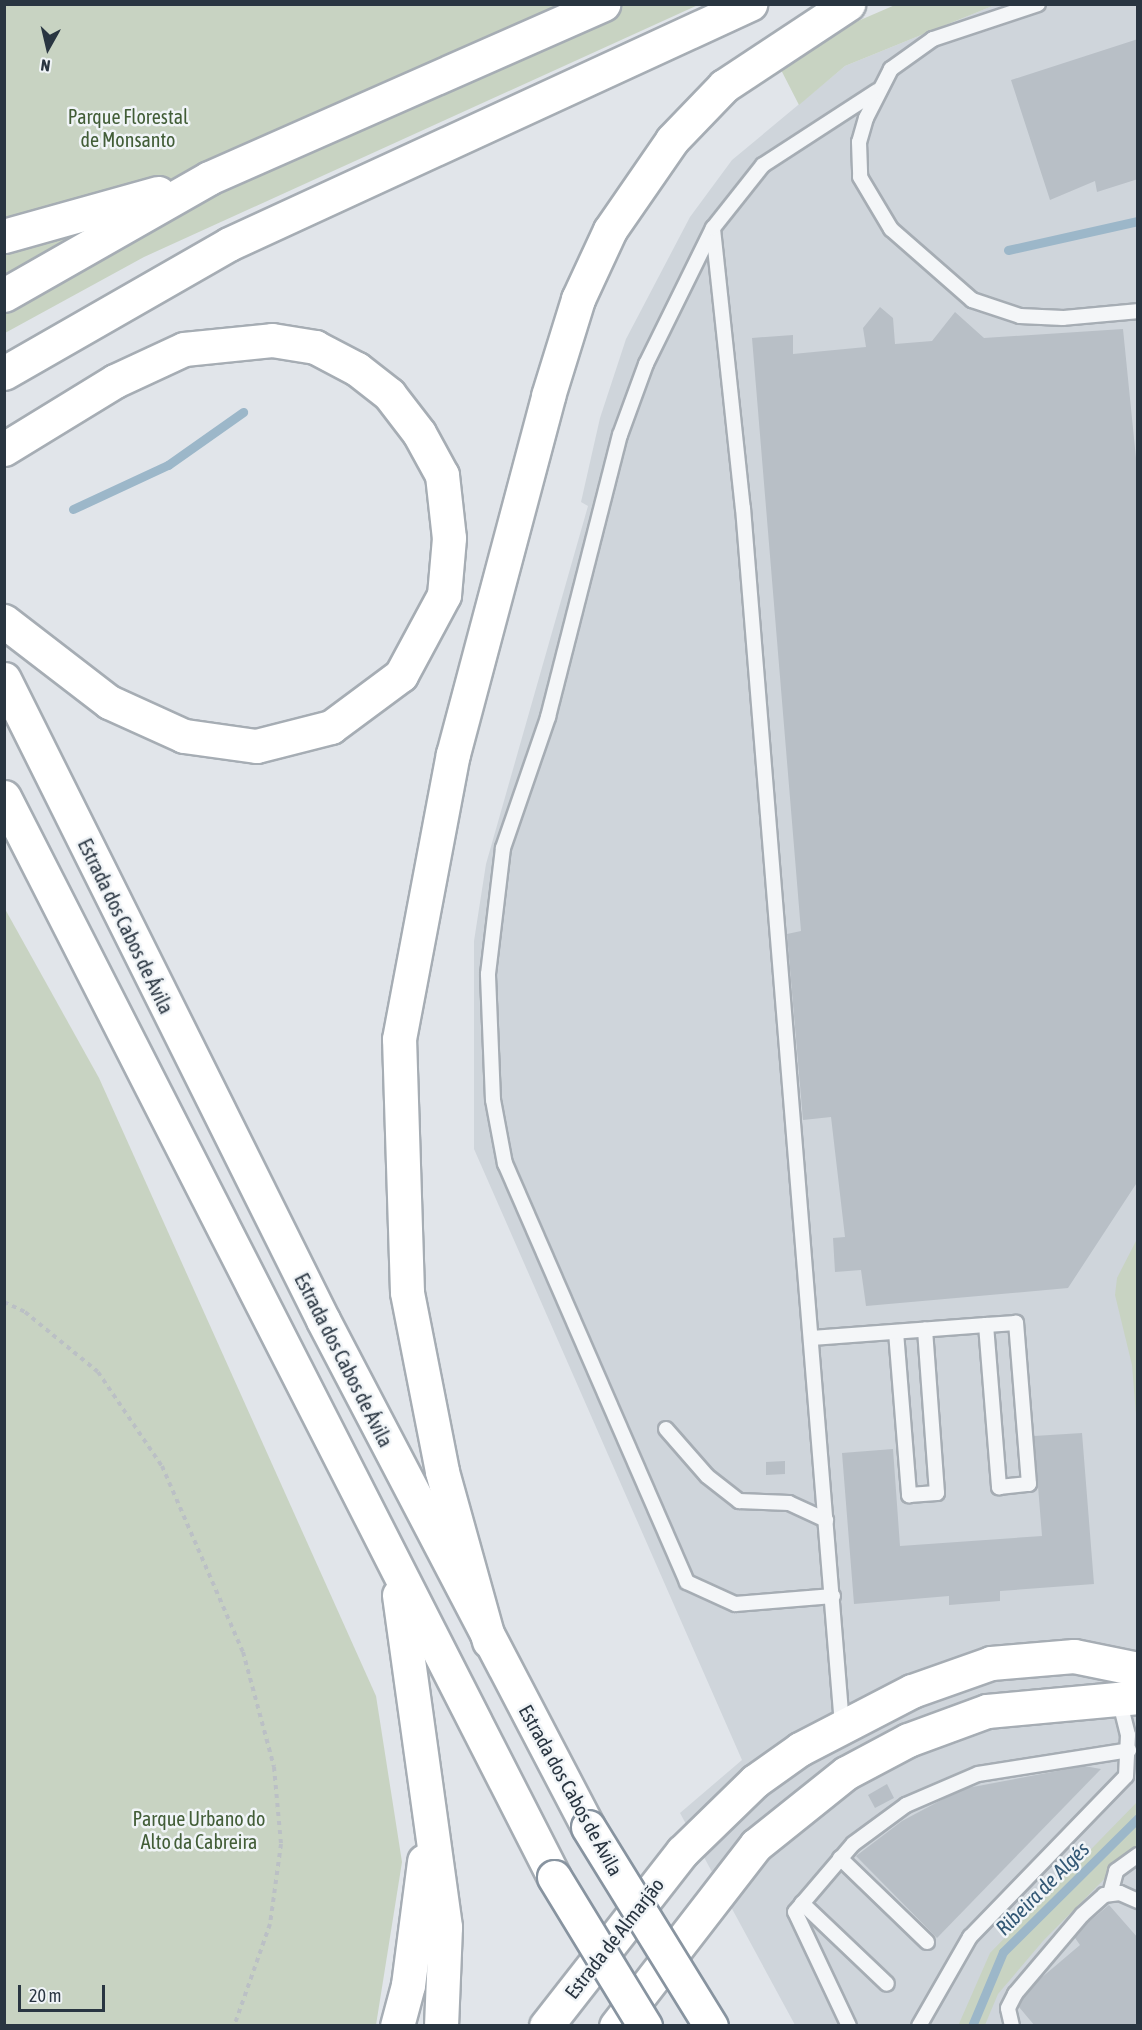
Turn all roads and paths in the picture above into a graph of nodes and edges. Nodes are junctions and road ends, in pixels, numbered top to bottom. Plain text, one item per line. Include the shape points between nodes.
1 (603, 4) edge
2 (750, 4) edge
3 (848, 4) edge
4 (1038, 4) edge
5 (876, 92) junction
6 (209, 178) junction
7 (713, 228) junction
8 (4, 236) edge
9 (4, 295) edge
10 (1137, 311) edge
11 (4, 373) edge
12 (4, 449) edge
13 (4, 621) edge
14 (4, 680) edge
15 (4, 797) edge
16 (4, 843) edge
17 (68, 920) junction
18 (4, 1302) edge
19 (986, 1325) junction
20 (925, 1329) junction
21 (896, 1332) junction
22 (812, 1338) junction
23 (666, 1429) dead end
24 (826, 1520) junction
25 (396, 1572) junction
26 (833, 1596) junction
27 (489, 1641) junction
28 (1115, 1685) edge
29 (842, 1725) junction
30 (1129, 1750) junction
31 (429, 1824) junction
32 (1137, 1856) edge
33 (840, 1858) junction
34 (1110, 1894) junction
35 (1137, 1901) edge
36 (802, 1903) junction
37 (927, 1942) dead end
38 (887, 1984) dead end
39 (234, 2025) edge
40 (397, 2025) edge
41 (441, 2025) edge
42 (546, 2025) edge
43 (616, 2025) edge
44 (645, 2025) edge
45 (711, 2025) edge
46 (849, 2025) edge
47 (919, 2025) edge
48 (1012, 2025) edge

1 - 6 main road
2 - 11 main road via 229,244
3 - 27 main road via 724,86 672,140 610,230 578,299 548,396 453,754 399,1039 407,1292 442,1471
4 - 5 lane via 933,39 891,69
5 - 7 lane via 763,165
5 - 10 lane via 859,142 860,177 891,230 941,278 972,300 1020,316 1064,318
6 - 8 main road
6 - 9 main road
7 - 22 lane via 743,508 756,701
7 - 26 lane via 646,364 620,435 548,717 503,848 488,974 493,1101 506,1164 687,1582 735,1604
12 - 13 main road via 115,381 184,349 272,340 315,347 357,369 389,394 419,433 442,475 449,538 444,595 427,635 401,675 331,728 256,746 184,736 109,702
14 - 27 main road, Estrada dos Cabos de Ávila
15 - 17 main road
16 - 17 main road
17 - 25 main road
18 - 39 path via 25,1312 98,1372 162,1466 243,1652 274,1767 281,1844 270,1924
19 - 19 lane via 1016,1323 1029,1484 999,1486
19 - 20 lane
20 - 21 lane
20 - 21 lane via 938,1493 909,1495
21 - 22 lane
22 - 24 lane
23 - 24 lane via 707,1476 739,1501 789,1503
24 - 26 lane
25 - 31 main road
25 - 44 main road, bridge via 554,1877
26 - 29 lane
27 - 45 main road, Estrada dos Cabos de Ávila, bridge via 588,1827
28 - 29 main road, Estrada de Almarjão via 1074,1656 991,1663
28 - 30 lane
28 - 43 main road via 987,1711 879,1754 785,1818 708,1907
29 - 42 main road, Estrada de Almarjão via 755,1781 682,1852
30 - 33 lane via 1005,1766 955,1782 880,1821
30 - 47 lane via 1126,1776 1113,1795 970,1937
31 - 40 main road via 408,1985
31 - 41 main road via 445,1927
32 - 34 lane via 1116,1871
33 - 36 lane
33 - 37 lane
34 - 35 lane
34 - 48 lane via 1082,1915 1015,1994 1008,2008
36 - 38 lane
36 - 46 lane via 795,1912

